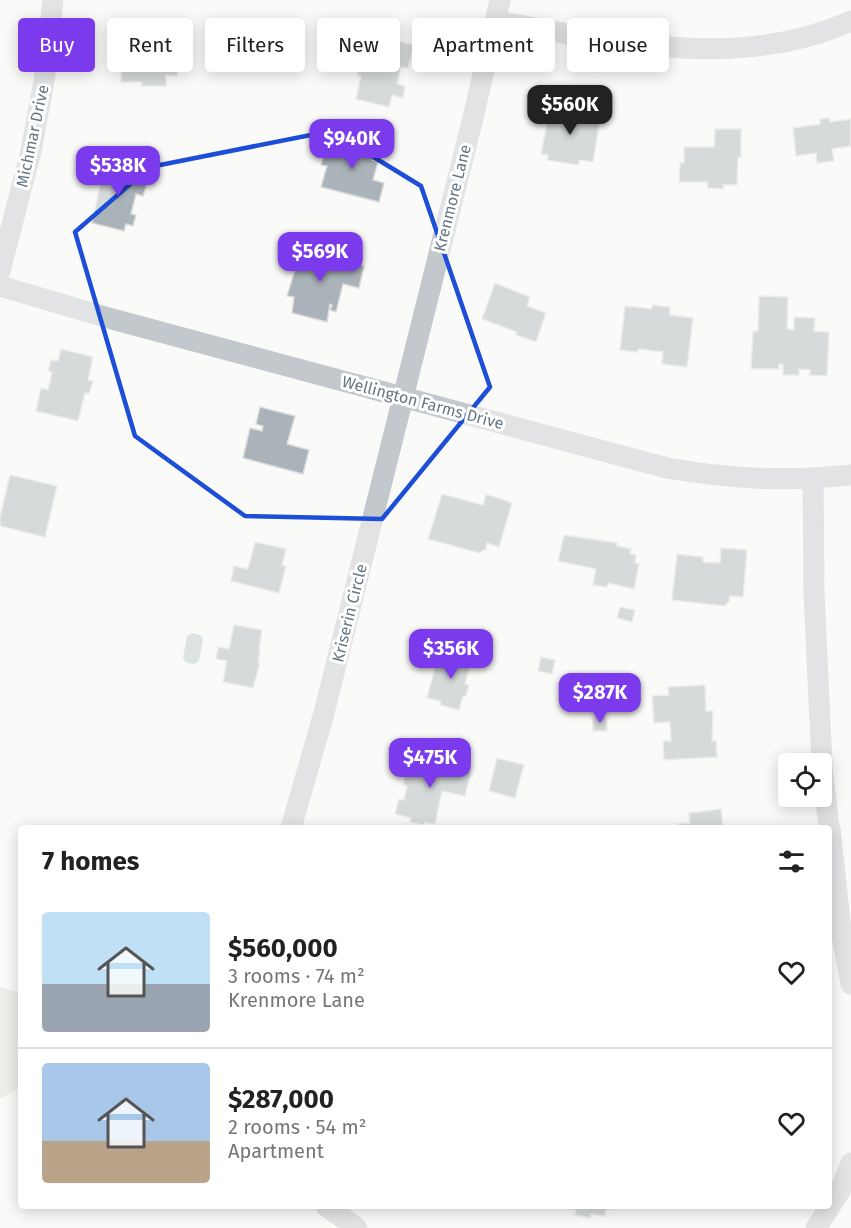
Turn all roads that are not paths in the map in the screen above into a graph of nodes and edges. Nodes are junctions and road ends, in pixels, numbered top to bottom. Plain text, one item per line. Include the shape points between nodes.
1 (53, 0) edge
2 (500, 0) edge
3 (497, 18) edge
4 (851, 21) edge
5 (555, 31) edge
6 (483, 72) edge
7 (0, 271) edge
8 (0, 286) edge
9 (402, 396) junction
10 (851, 476) edge
11 (813, 479) junction
12 (821, 753) edge
13 (827, 807) edge
14 (292, 825) edge
15 (829, 825) edge
16 (832, 842) edge
17 (844, 896) edge
18 (851, 984) edge
19 (851, 1163) edge
20 (832, 1203) edge
21 (330, 1209) edge
22 (828, 1209) edge
23 (357, 1228) edge
24 (816, 1228) edge

1 - 7 street, Michmar Drive via 31,152
2 - 3 street, Krenmore Lane
4 - 5 street via 795,41 722,49 676,49
6 - 9 street, Krenmore Lane
8 - 9 street, Wellington Farms Drive
9 - 11 street, Wellington Farms Drive via 667,468 717,477
9 - 14 street, Kriserin Circle via 324,713
10 - 11 street, Wellington Farms Drive
11 - 12 street
13 - 15 street
16 - 17 street
17 - 18 street
19 - 20 street
21 - 23 street
22 - 24 street

